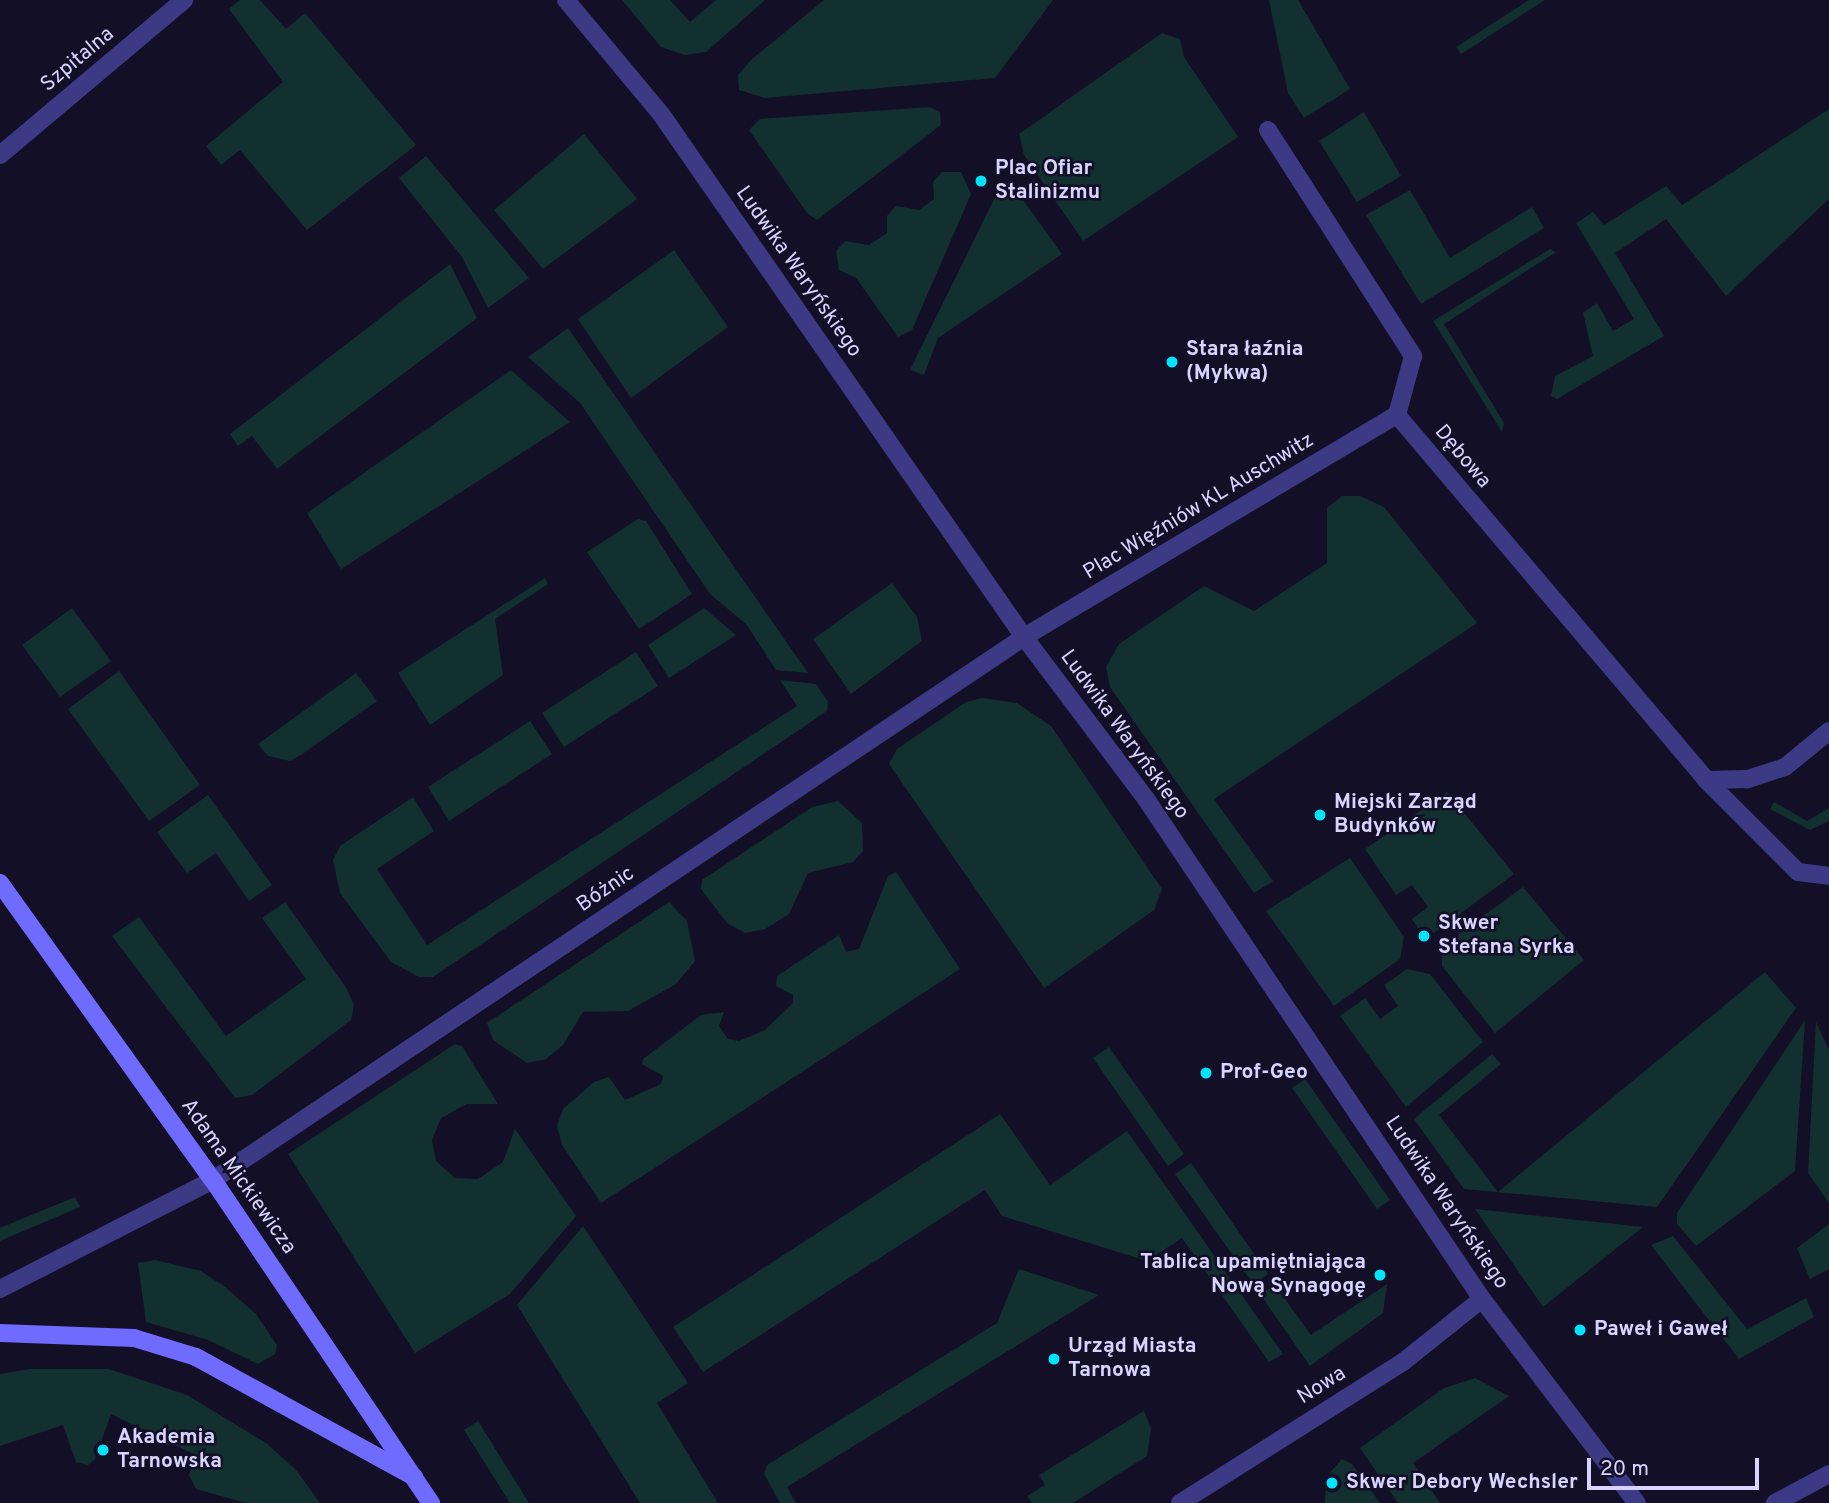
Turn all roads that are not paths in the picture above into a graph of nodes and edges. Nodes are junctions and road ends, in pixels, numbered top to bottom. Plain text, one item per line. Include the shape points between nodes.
1 (184, 0) edge
2 (566, 0) edge
3 (1268, 130) dead end
4 (0, 155) edge
5 (1397, 415) junction
6 (1024, 637) junction
7 (1829, 732) edge
8 (1706, 780) junction
9 (1829, 876) edge
10 (0, 883) edge
11 (213, 1180) junction
12 (0, 1289) edge
13 (1482, 1299) junction
14 (0, 1333) edge
15 (1829, 1474) edge
16 (416, 1478) junction
17 (431, 1503) edge
18 (1180, 1503) edge
19 (1637, 1503) edge
20 (1775, 1503) edge

1 - 4 street, Szpitalna
2 - 6 street, Ludwika Waryńskiego via 661,114
3 - 5 street via 1413,356
5 - 6 street, Plac Więźniów KL Auschwitz
5 - 8 street, Dębowa
6 - 11 street, Bóżnic
6 - 13 street, Ludwika Waryńskiego via 1146,799
7 - 8 street via 1785,767 1747,779
8 - 9 street, Dębowa via 1798,872
10 - 11 street, Adama Mickiewicza
11 - 12 street, Bóżnic
11 - 16 street, Adama Mickiewicza
13 - 18 street, Nowa via 1403,1362
13 - 19 street, Ludwika Waryńskiego
14 - 16 street via 134,1338 196,1357
15 - 20 street
16 - 17 street, Adama Mickiewicza

